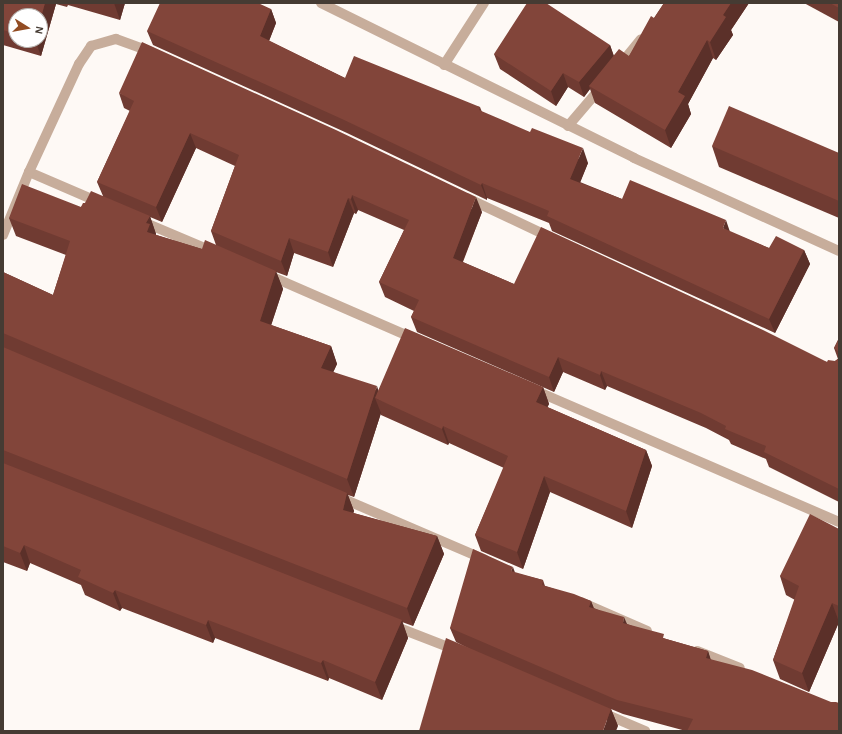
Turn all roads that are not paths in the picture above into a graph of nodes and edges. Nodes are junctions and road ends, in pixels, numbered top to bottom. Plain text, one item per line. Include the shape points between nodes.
1 (321, 3) edge
2 (484, 3) edge
3 (647, 32) edge
4 (162, 57) edge
5 (444, 65) junction
6 (568, 126) junction
7 (29, 172) junction
8 (457, 193) edge
9 (109, 207) edge
10 (131, 216) edge
11 (3, 235) edge
12 (557, 240) edge
13 (839, 251) edge
14 (226, 258) edge
15 (256, 270) edge
16 (424, 343) edge
17 (526, 387) edge
18 (328, 493) edge
19 (839, 522) edge
20 (497, 565) edge
21 (574, 599) edge
22 (383, 622) edge
23 (658, 636) edge
24 (687, 647) edge
25 (468, 654) edge
26 (753, 674) edge
27 (596, 710) edge
28 (645, 731) edge

1 - 5 street
2 - 5 street
3 - 6 street
4 - 7 street via 116,39 91,46 79,64
5 - 6 street
6 - 13 street
7 - 9 street
7 - 11 street
8 - 12 street
10 - 14 street
15 - 16 street
17 - 19 street
18 - 20 street
21 - 23 street
22 - 25 street
24 - 26 street
27 - 28 street

